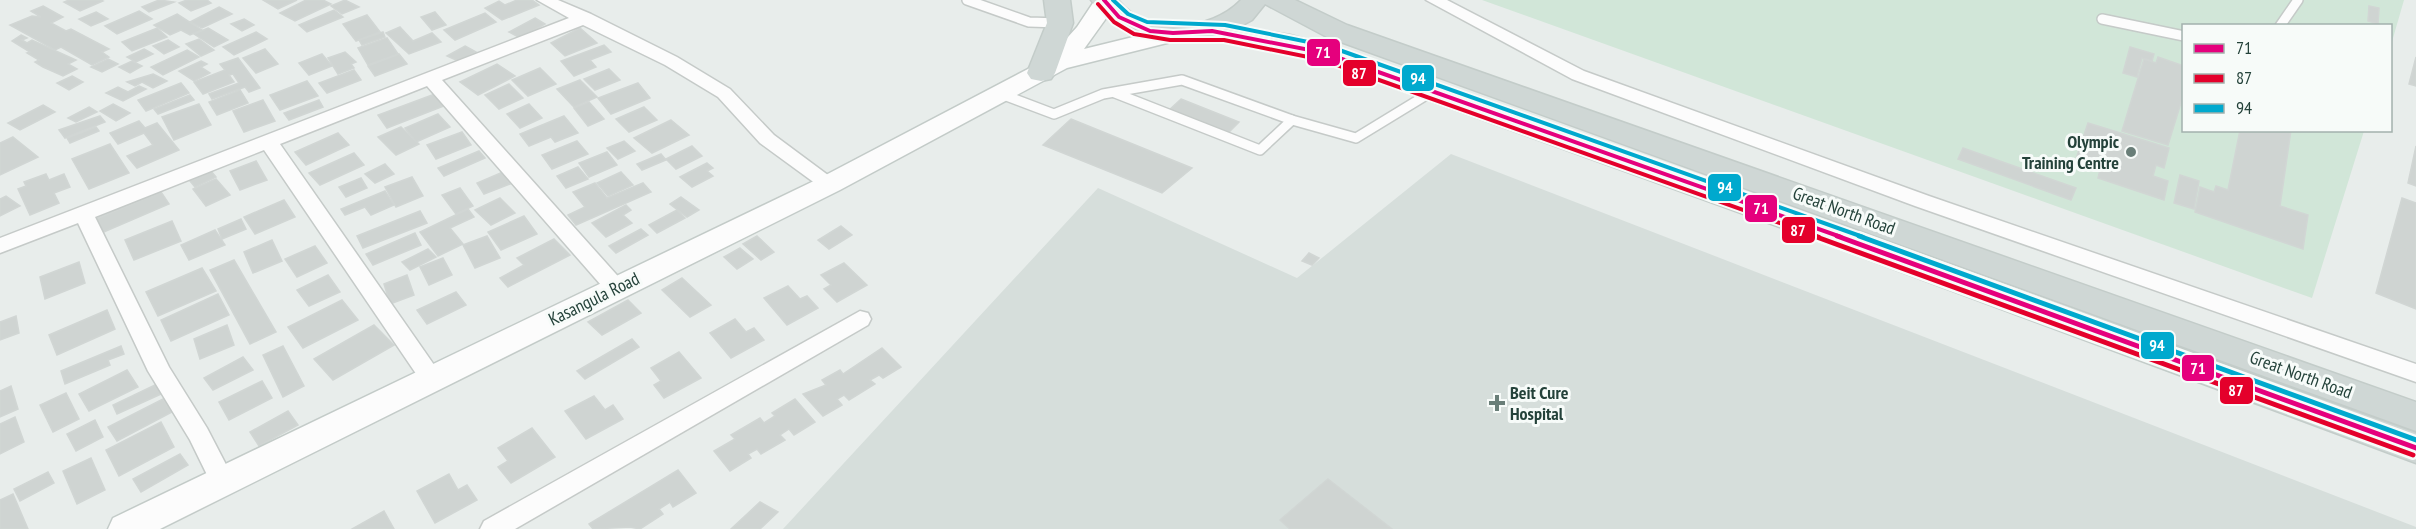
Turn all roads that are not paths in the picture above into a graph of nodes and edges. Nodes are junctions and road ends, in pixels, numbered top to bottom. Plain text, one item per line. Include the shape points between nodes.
1 (545, 0) edge
2 (967, 0) edge
3 (1255, 0) edge
4 (1275, 0) edge
5 (1434, 0) edge
6 (2298, 0) edge
7 (1105, 2) edge
8 (1058, 12) edge
9 (585, 18) junction
10 (2102, 20) dead end
11 (2281, 24) edge
12 (1208, 30) junction
13 (1178, 33) junction
14 (2182, 36) edge
15 (1050, 68) junction
16 (430, 78) junction
17 (1433, 91) junction
18 (1114, 93) junction
19 (1001, 94) junction
20 (1292, 120) junction
21 (268, 141) junction
22 (830, 184) junction
23 (83, 213) junction
24 (0, 246) edge
25 (616, 288) junction
26 (860, 319) dead end
27 (2416, 373) edge
28 (431, 378) junction
29 (2416, 417) edge
30 (2416, 448) edge
31 (222, 480) junction
32 (126, 529) edge
33 (493, 529) edge

1 - 9 street
2 - 8 lane via 1029,22
3 - 12 main road via 1234,21
4 - 29 main road, Great North Road via 1337,31
5 - 27 street via 1578,75 1922,201
6 - 11 lane
7 - 13 main road via 1119,18 1138,27
7 - 15 main road, Kasangula Road via 1086,32
8 - 15 main road
9 - 16 street
9 - 22 street via 724,93 767,139
10 - 14 lane
12 - 13 main road
12 - 17 main road, Great North Road via 1290,43
13 - 15 main road, Kasangula Road
15 - 19 main road, Kasangula Road
16 - 21 street
16 - 25 street
17 - 20 lane via 1356,138
17 - 30 main road, Great North Road
18 - 19 lane via 1054,114
18 - 20 lane via 1182,80
18 - 20 lane via 1260,150
19 - 22 main road, Kasangula Road
21 - 23 street
21 - 28 street
22 - 25 main road, Kasangula Road
23 - 24 street
23 - 31 street via 159,371
25 - 28 main road, Kasangula Road
26 - 33 street
28 - 31 main road, Kasangula Road
31 - 32 main road, Kasangula Road

